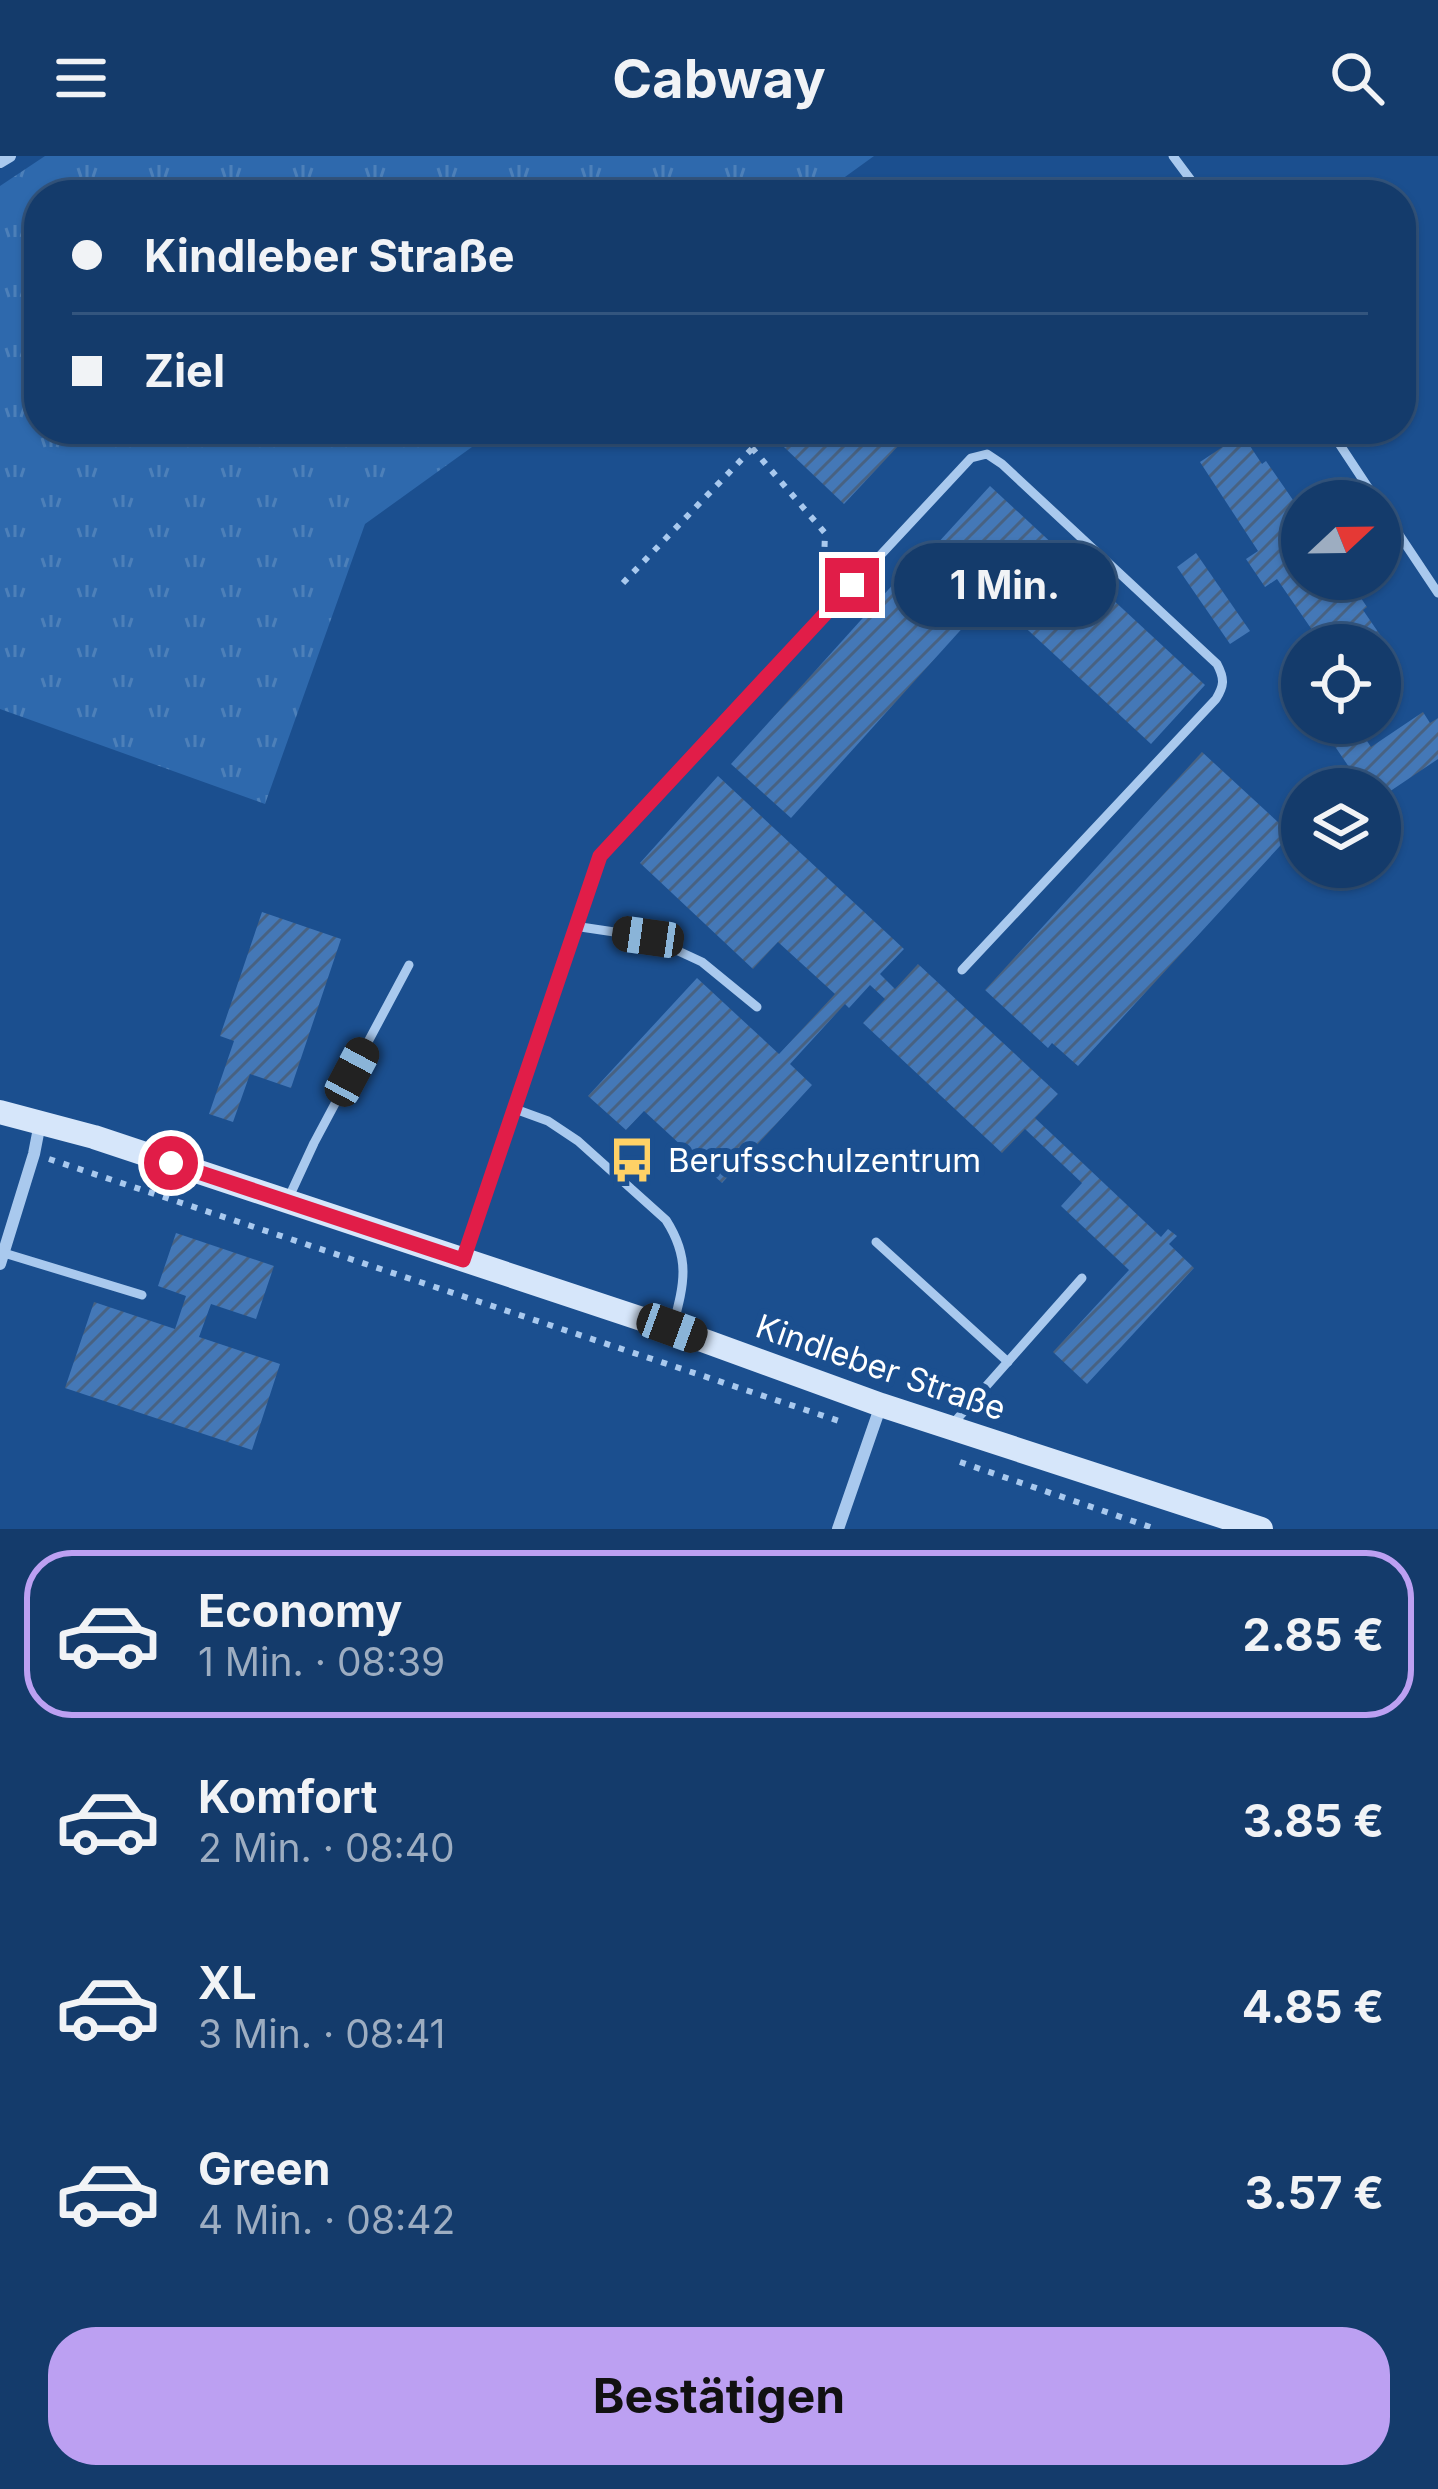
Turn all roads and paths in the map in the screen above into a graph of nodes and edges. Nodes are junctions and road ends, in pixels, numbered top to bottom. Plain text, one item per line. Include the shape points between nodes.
1 (10, 156) edge
2 (0, 162) edge
3 (756, 444) edge
4 (1340, 444) edge
5 (752, 448) junction
6 (1363, 480) edge
7 (1401, 538) edge
8 (623, 583) dead end
9 (1438, 593) edge
10 (822, 617) junction
11 (574, 926) junction
12 (409, 965) dead end
13 (962, 970) dead end
14 (757, 1007) dead end
15 (515, 1109) junction
16 (0, 1112) edge
17 (40, 1122) junction
18 (34, 1154) junction
19 (287, 1202) junction
20 (876, 1242) dead end
21 (2, 1259) edge
22 (463, 1260) junction
23 (1082, 1278) dead end
24 (142, 1295) dead end
25 (672, 1328) junction
26 (1008, 1362) junction
27 (881, 1405) junction
28 (950, 1426) junction
29 (872, 1432) junction
30 (959, 1462) dead end
31 (838, 1529) edge
32 (1156, 1529) edge
33 (1261, 1529) edge

1 - 2 street
3 - 5 path
4 - 6 lane
5 - 8 path
5 - 10 path via 825,533
7 - 9 lane
10 - 11 lane via 600,856
10 - 13 lane via 971,458 987,454 1224,676 1216,699
11 - 14 lane via 648,937 702,962
11 - 15 lane
12 - 19 lane
15 - 22 lane
15 - 25 lane via 578,1141 666,1220 683,1256
16 - 17 main road, Kindleber Straße
17 - 18 street
17 - 19 main road, Kindleber Straße
18 - 21 street
18 - 29 path
19 - 22 main road, Kindleber Straße
20 - 26 lane
21 - 24 lane
22 - 25 main road, Kindleber Straße
23 - 26 lane
25 - 27 main road, Kindleber Straße
26 - 28 lane
27 - 28 main road, Kindleber Straße
27 - 29 street
28 - 33 main road, Kindleber Straße
29 - 31 street
30 - 32 path

